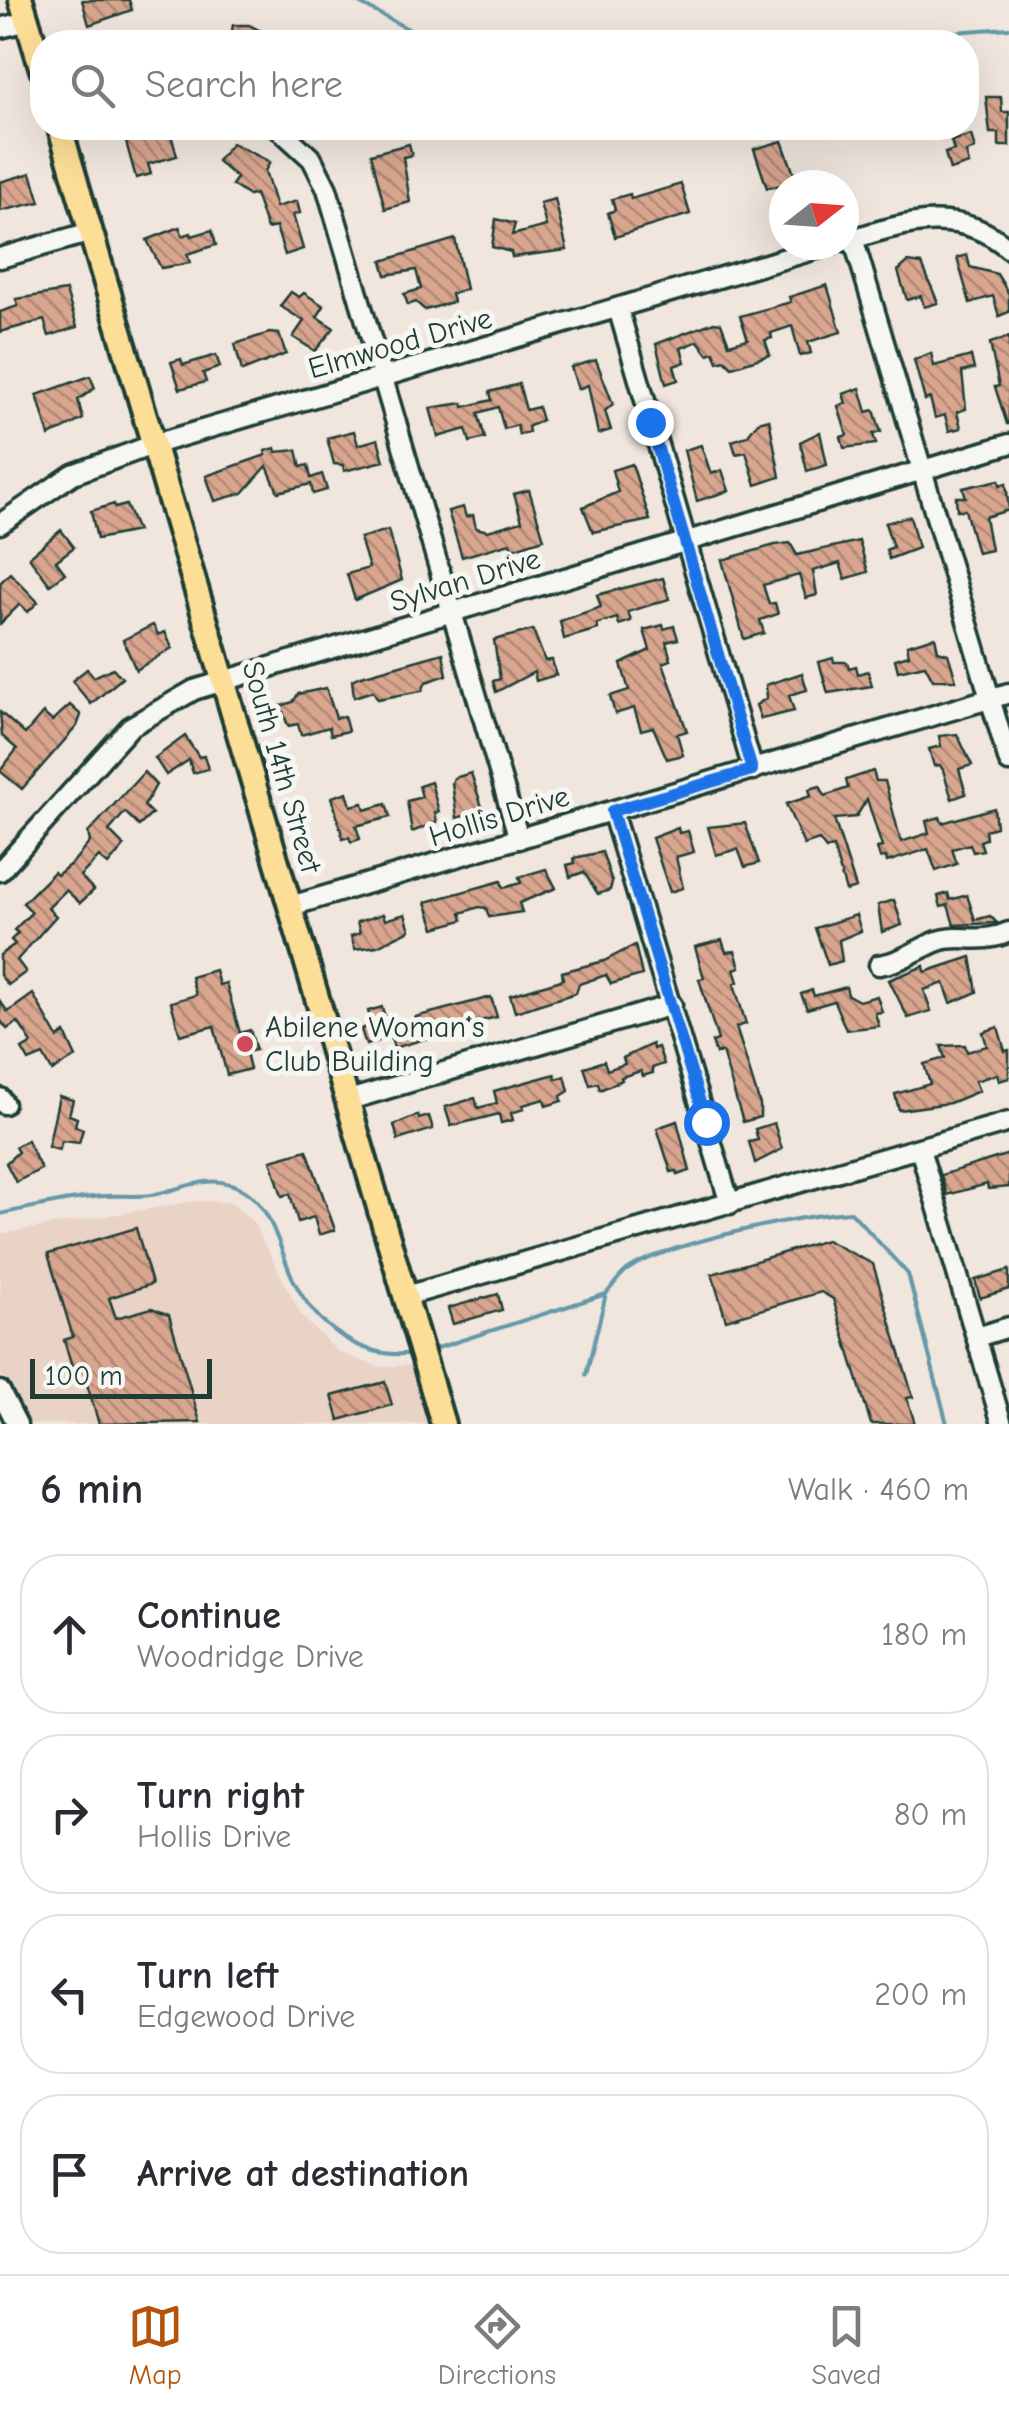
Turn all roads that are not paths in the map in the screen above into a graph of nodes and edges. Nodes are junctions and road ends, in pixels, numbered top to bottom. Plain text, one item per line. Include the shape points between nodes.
1 (24, 10) edge
2 (0, 28) edge
3 (64, 140) edge
4 (291, 140) edge
5 (91, 232) junction
6 (859, 236) edge
7 (1009, 249) edge
8 (0, 258) edge
9 (780, 260) edge
10 (855, 260) edge
11 (618, 308) junction
12 (384, 377) junction
13 (154, 444) junction
14 (1009, 444) edge
15 (922, 470) junction
16 (0, 524) edge
17 (685, 542) junction
18 (453, 612) junction
19 (225, 680) junction
20 (1009, 693) edge
21 (990, 698) junction
22 (1009, 762) edge
23 (752, 770) junction
24 (612, 811) junction
25 (519, 839) junction
26 (0, 871) edge
27 (292, 906) junction
28 (1009, 932) edge
29 (878, 965) dead end
30 (672, 1005) junction
31 (350, 1100) junction
32 (1009, 1122) edge
33 (920, 1149) junction
34 (730, 1204) junction
35 (406, 1296) junction
36 (1009, 1327) edge
37 (976, 1337) junction
38 (0, 1391) edge
39 (17, 1424) edge
40 (443, 1424) edge
41 (1002, 1424) edge

1 - 2 street
3 - 5 main road, South 14th Street
4 - 12 street via 312,159 327,189
5 - 8 street
5 - 13 main road, South 14th Street
6 - 7 street via 937,220 974,227
9 - 11 street, Elmwood Drive
10 - 15 street
11 - 12 street, Elmwood Drive
11 - 17 street
12 - 13 street, Elmwood Drive
12 - 18 street
13 - 16 street, Elmwood Drive via 73,474
13 - 19 main road, South 14th Street
14 - 15 street, Sylvan Drive
15 - 17 street, Sylvan Drive
15 - 21 street
17 - 18 street, Sylvan Drive
17 - 23 street
18 - 19 street, Sylvan Drive
18 - 25 street
19 - 26 street, Sylvan Drive via 166,702 130,727
19 - 27 main road, South 14th Street
20 - 21 street, Hollis Drive
21 - 22 street
21 - 23 street, Hollis Drive
23 - 24 street, Hollis Drive
24 - 25 street, Hollis Drive
24 - 30 street
25 - 27 street, Hollis Drive
27 - 31 main road, South 14th Street
28 - 29 street via 980,942 939,941
30 - 31 street
30 - 34 street
31 - 35 main road, South 14th Street
32 - 33 street
33 - 34 street
33 - 37 street
34 - 35 street
35 - 40 main road, South 14th Street
36 - 37 street
37 - 41 street
38 - 39 street

